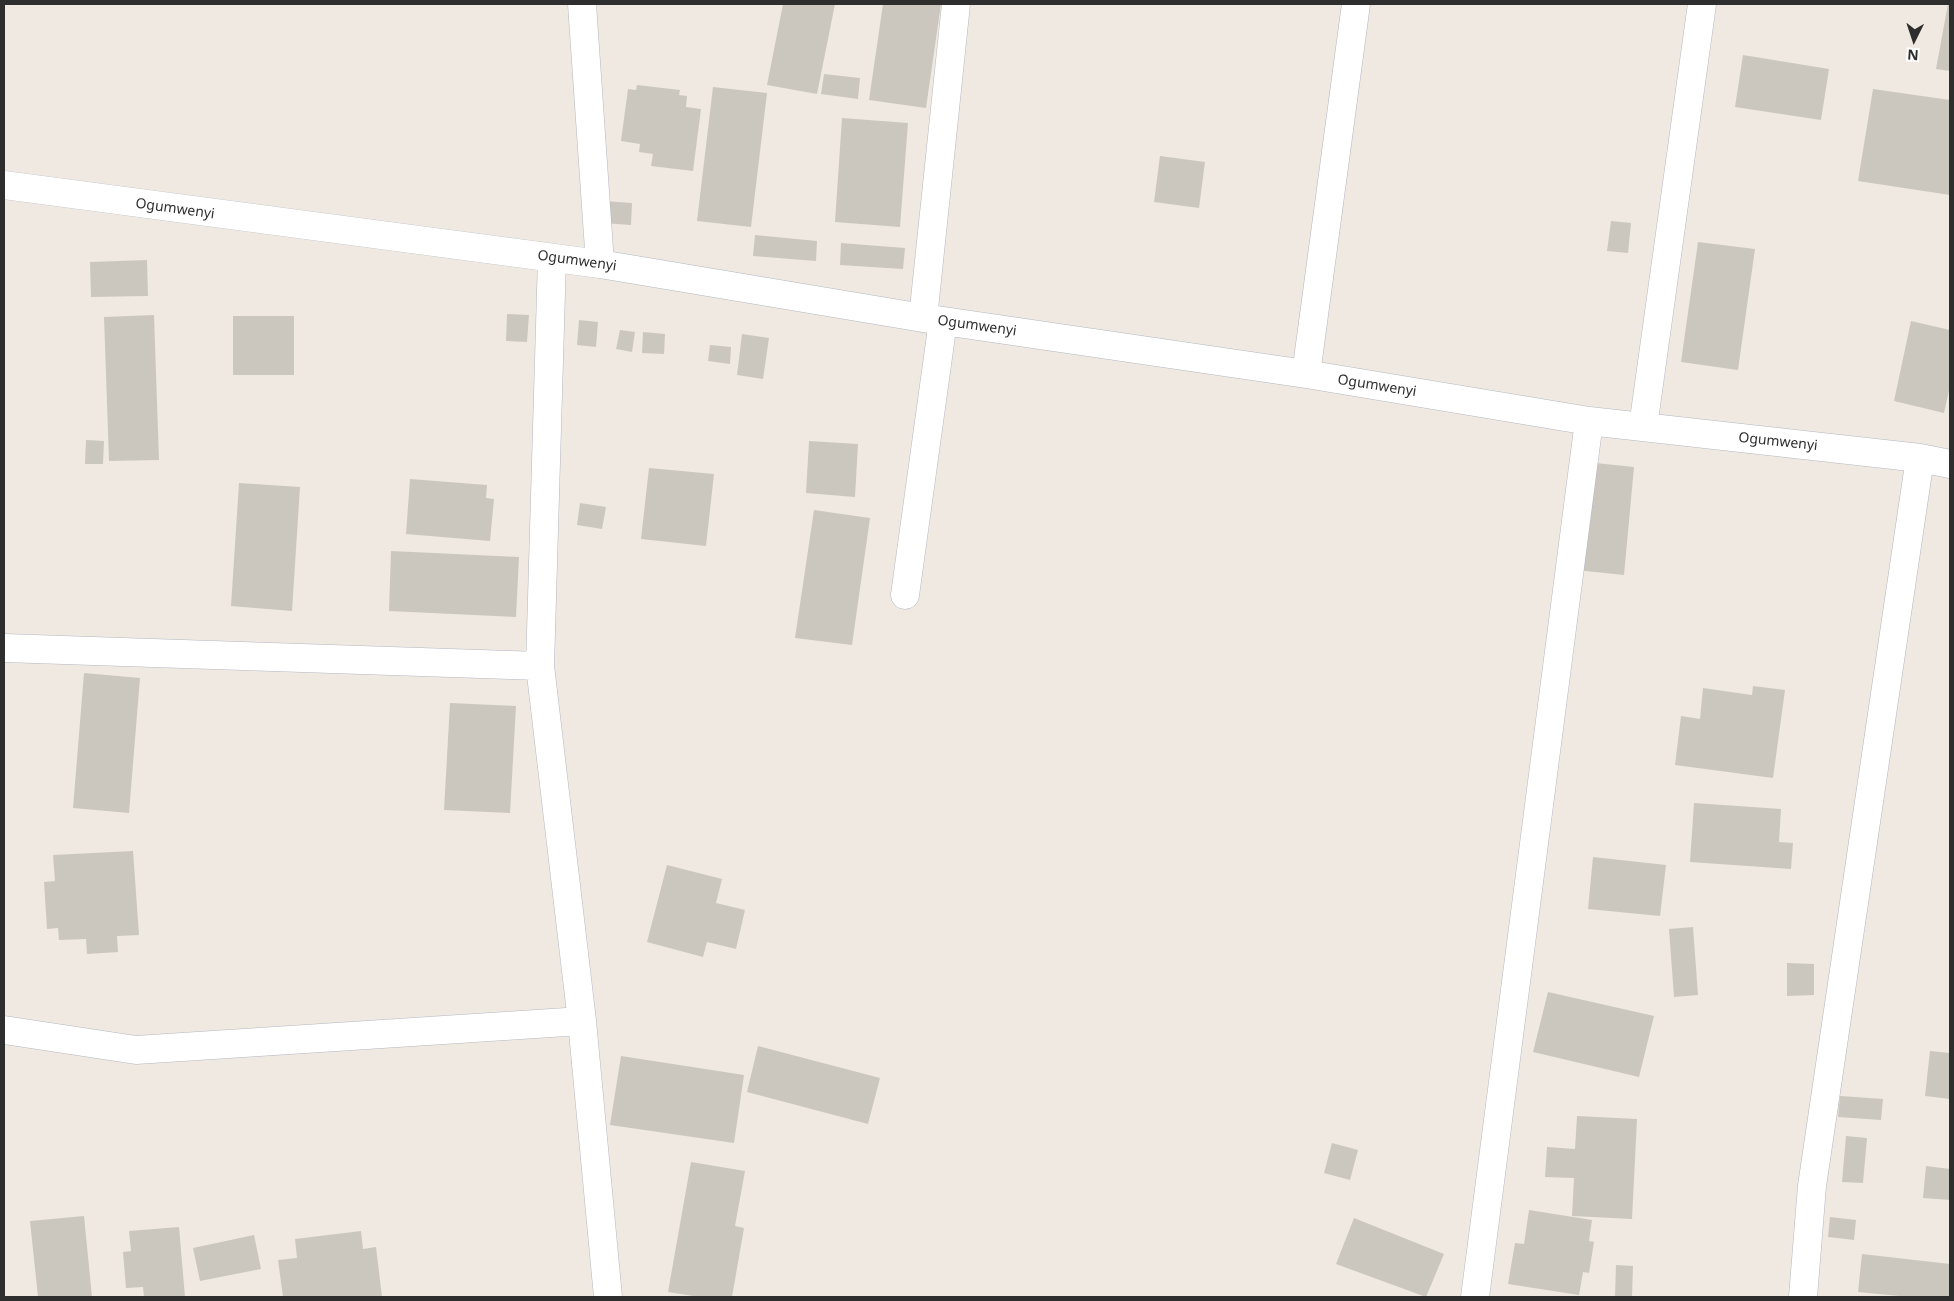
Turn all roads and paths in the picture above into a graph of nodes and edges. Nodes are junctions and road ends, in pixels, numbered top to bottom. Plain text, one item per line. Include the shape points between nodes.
1 (582, 4) edge
2 (956, 4) edge
3 (1356, 4) edge
4 (1702, 4) edge
5 (4, 185) edge
6 (552, 258) junction
7 (600, 264) junction
8 (933, 319) junction
9 (1306, 374) junction
10 (1589, 421) junction
11 (1643, 427) junction
12 (1920, 458) junction
13 (1950, 464) edge
14 (905, 595) dead end
15 (4, 648) edge
16 (540, 666) junction
17 (582, 1021) junction
18 (4, 1030) edge
19 (611, 1296) edge
20 (1475, 1297) edge
21 (1803, 1297) edge

1 - 7 street
2 - 8 street
3 - 9 street
4 - 11 street
5 - 6 street, Ogumwenyi
6 - 7 street, Ogumwenyi
6 - 16 street
7 - 8 street, Ogumwenyi
8 - 9 street, Ogumwenyi
8 - 14 street
9 - 10 street, Ogumwenyi
10 - 11 street, Ogumwenyi
10 - 20 street
11 - 12 street, Ogumwenyi
12 - 13 street, Ogumwenyi
12 - 21 street via 1814,1176
15 - 16 street
16 - 17 street
17 - 18 street via 136,1050
17 - 19 street

